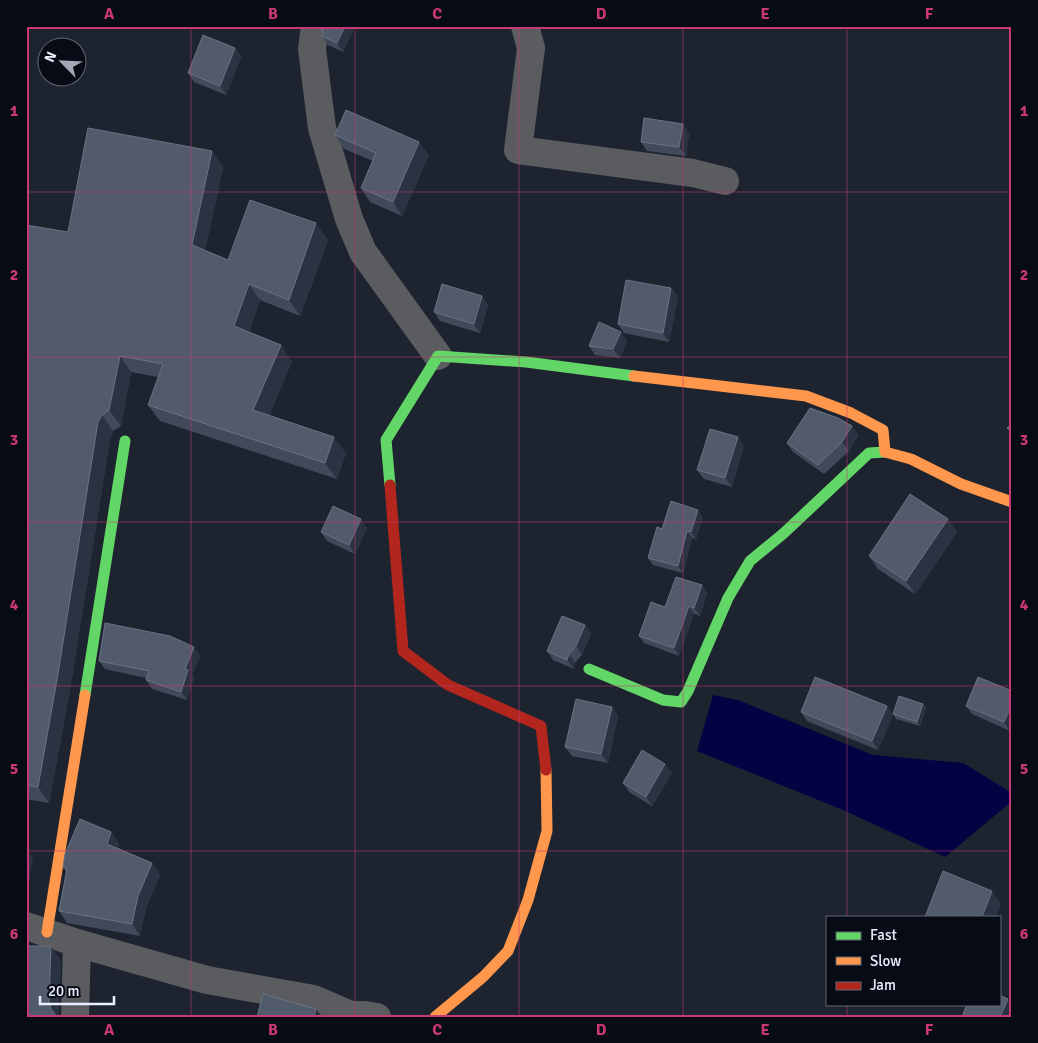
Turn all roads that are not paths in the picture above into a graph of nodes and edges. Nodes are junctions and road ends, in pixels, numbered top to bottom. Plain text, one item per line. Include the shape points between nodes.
1 (315, 26) edge
2 (525, 26) edge
3 (725, 181) dead end
4 (438, 356) junction
5 (125, 441) dead end
6 (885, 452) junction
7 (1012, 502) edge
8 (589, 669) dead end
9 (36, 929) edge
10 (77, 943) junction
11 (359, 1016) edge
12 (75, 1017) edge
13 (435, 1017) edge

1 - 4 street via 312,48 322,128 349,219 363,252
2 - 3 street via 531,48 518,150 692,172
4 - 6 street via 526,362 806,396 851,413 883,430
4 - 13 street via 386,440 403,651 448,685 541,726 546,766 547,831 528,900 508,951
5 - 9 street
6 - 7 street
6 - 8 street via 868,453 750,561 728,598 681,702 663,700
9 - 10 street
10 - 11 street via 207,980 314,999
10 - 12 street

